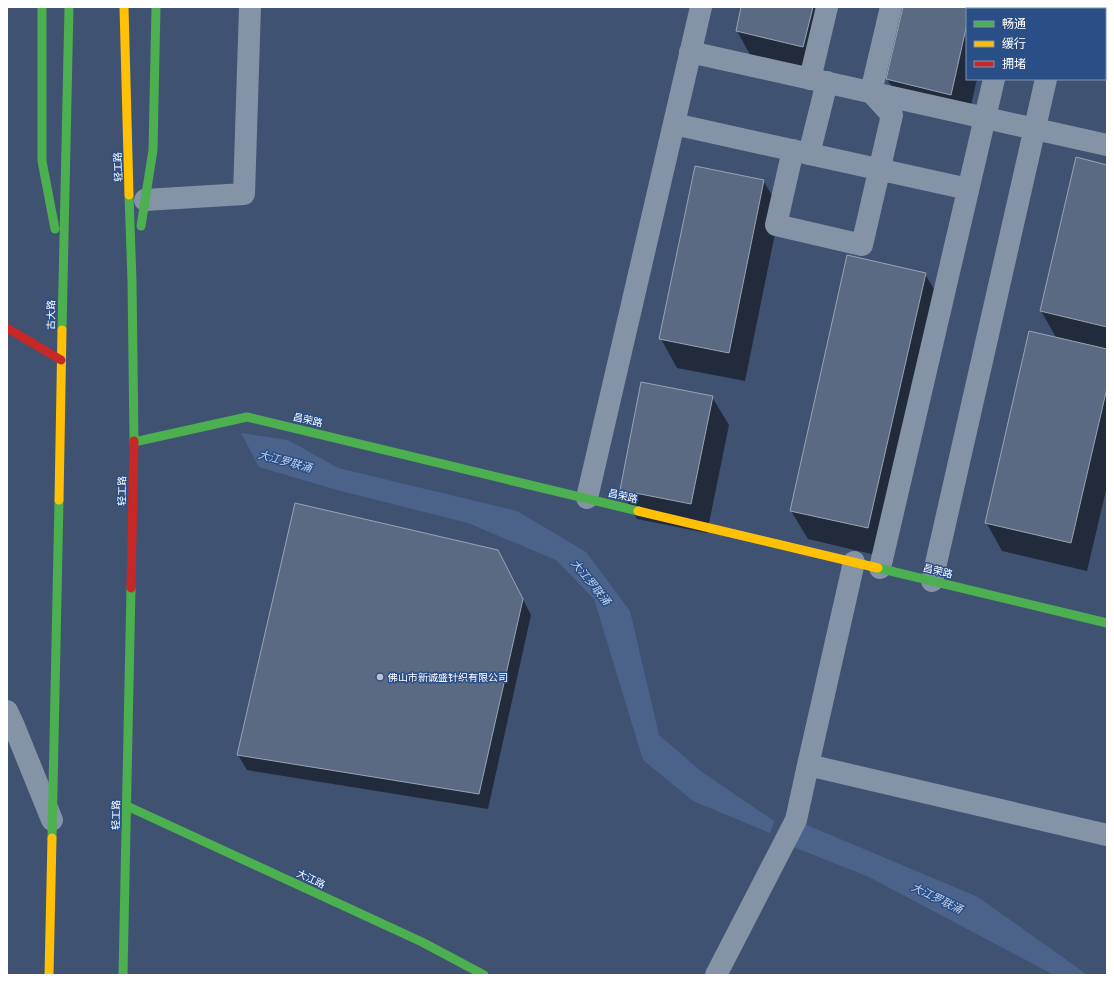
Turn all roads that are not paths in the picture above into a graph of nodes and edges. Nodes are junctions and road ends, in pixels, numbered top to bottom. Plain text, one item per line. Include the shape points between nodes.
1 (42, 7) edge
2 (69, 7) edge
3 (124, 7) edge
4 (156, 7) edge
5 (250, 7) edge
6 (701, 7) edge
7 (827, 7) edge
8 (890, 7) edge
9 (690, 52) junction
10 (819, 80) junction
11 (994, 80) edge
12 (1046, 80) edge
13 (871, 92) junction
14 (985, 118) junction
15 (674, 124) junction
16 (1034, 128) junction
17 (1107, 145) edge
18 (801, 152) junction
19 (880, 169) junction
20 (968, 189) junction
21 (145, 200) junction
22 (63, 271) junction
23 (132, 281) junction
24 (7, 328) edge
25 (61, 360) junction
26 (134, 442) junction
27 (587, 498) junction
28 (854, 562) junction
29 (880, 568) junction
30 (932, 581) junction
31 (1107, 623) edge
32 (7, 711) edge
33 (808, 765) junction
34 (128, 806) junction
35 (52, 820) junction
36 (1107, 835) edge
37 (479, 974) edge
38 (48, 975) edge
39 (123, 975) edge
40 (716, 975) edge

1 - 22 main road via 42,161
2 - 22 main road
3 - 23 main road, 轻工路
4 - 21 main road via 152,150
5 - 21 street via 244,194
6 - 9 street
7 - 10 street
8 - 13 street
9 - 10 street
9 - 15 street
10 - 13 street
10 - 18 street
11 - 14 street
12 - 16 street
13 - 14 street
13 - 19 street via 892,115
14 - 16 street
14 - 20 street
15 - 18 street
15 - 27 street
16 - 17 street
16 - 30 street
18 - 19 street
18 - 19 street via 776,225 862,245
19 - 20 street
20 - 29 street
21 - 23 main road
22 - 25 main road, 古大路
23 - 26 main road, 轻工路
24 - 25 main road
25 - 35 main road
26 - 27 main road, 昌荣路 via 247,417
26 - 34 main road, 轻工路
27 - 28 main road, 昌荣路
28 - 29 main road, 昌荣路
28 - 33 street
29 - 30 main road, 昌荣路
30 - 31 main road, 昌荣路
32 - 35 street
33 - 36 street
33 - 40 street via 796,820
34 - 37 main road, 大江路 via 422,942
34 - 39 main road, 轻工路
35 - 38 main road

